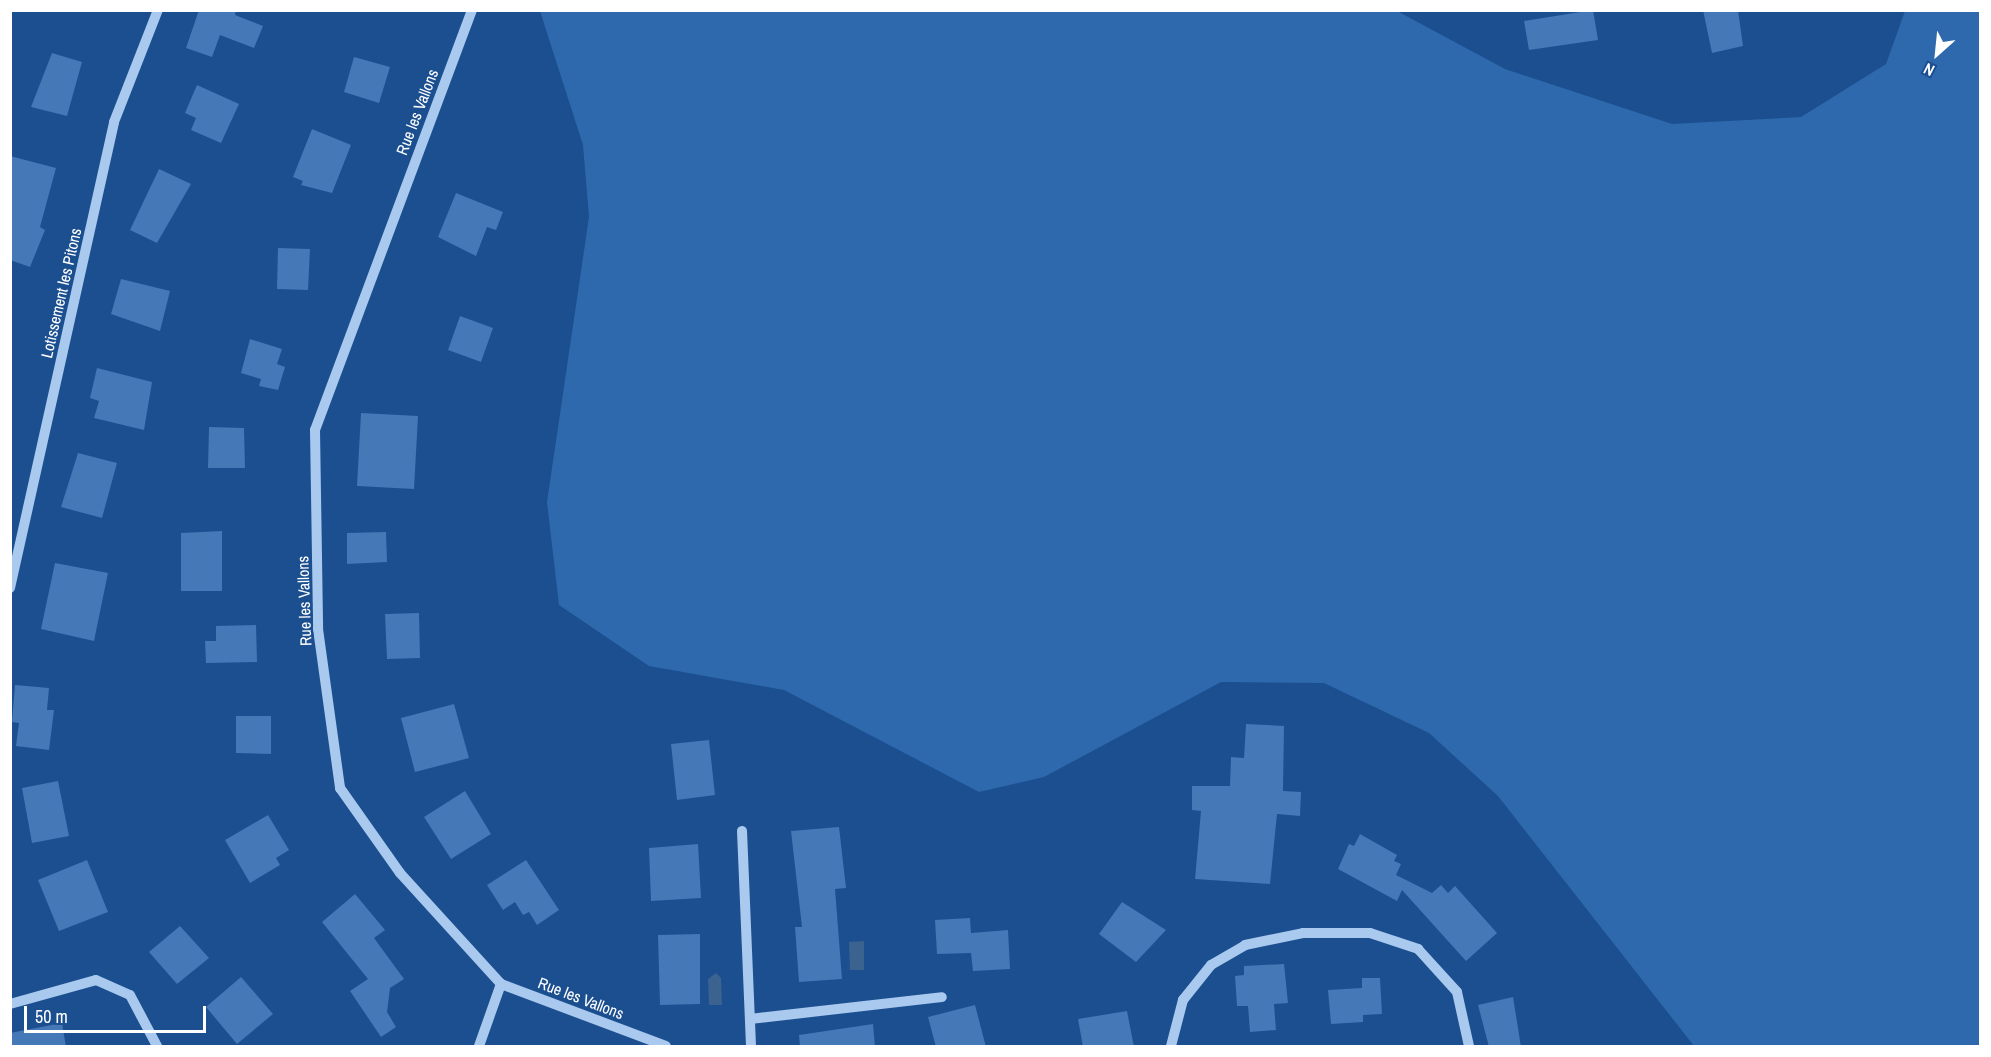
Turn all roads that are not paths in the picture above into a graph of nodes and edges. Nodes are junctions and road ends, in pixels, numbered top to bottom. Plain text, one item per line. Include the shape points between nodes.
1 (158, 10) edge
2 (472, 10) edge
3 (10, 588) edge
4 (742, 831) dead end
5 (501, 984) junction
6 (942, 997) dead end
7 (10, 1004) edge
8 (750, 1019) junction
9 (157, 1047) edge
10 (479, 1047) edge
11 (666, 1047) edge
12 (751, 1047) edge
13 (1171, 1047) edge
14 (1469, 1047) edge

1 - 3 street, Lotissement les Pitons via 114,123
2 - 5 street, Rue les Vallons via 315,430 318,630 340,788 400,873
4 - 8 street
5 - 10 street
5 - 11 street, Rue les Vallons
6 - 8 street
7 - 9 street via 96,980 130,995
8 - 12 street
13 - 14 street via 1183,1000 1211,965 1245,945 1303,933 1359,933 1418,949 1457,992

